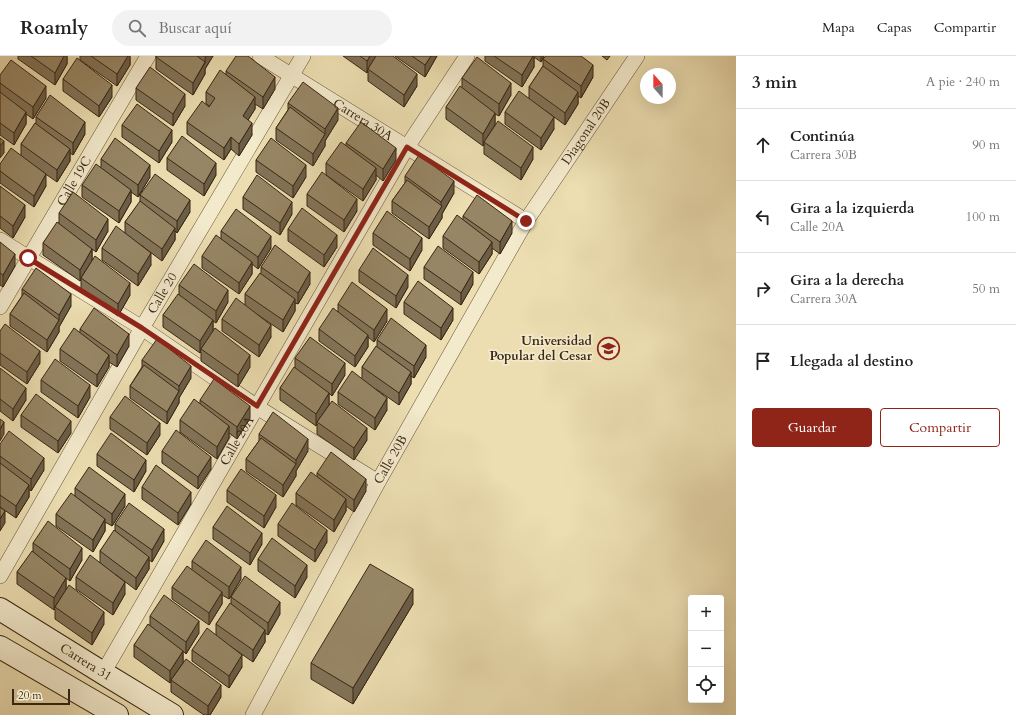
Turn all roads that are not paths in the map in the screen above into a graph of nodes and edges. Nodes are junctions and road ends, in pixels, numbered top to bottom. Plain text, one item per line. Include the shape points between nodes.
1 (148, 56) edge
2 (260, 56) edge
3 (303, 56) edge
4 (467, 56) edge
5 (637, 56) edge
6 (291, 75) junction
7 (407, 147) junction
8 (535, 208) joint
9 (526, 221) junction
10 (0, 240) edge
11 (28, 258) junction
12 (0, 307) edge
13 (142, 328) junction
14 (257, 406) junction
15 (378, 482) junction
16 (0, 576) edge
17 (0, 609) edge
18 (0, 647) edge
19 (103, 674) junction
20 (118, 715) edge
21 (172, 715) edge
22 (253, 715) edge

1 - 11 street, Calle 19C
2 - 6 street, Carrera 30A
3 - 6 street, Calle 20
4 - 7 street, Calle 20A
5 - 8 street, Diagonal 20B
6 - 7 street, Carrera 30A
6 - 13 street, Calle 20
7 - 9 street, Carrera 30A
7 - 14 street, Calle 20A
8 - 9 street, Calle 20B
9 - 15 street, Calle 20B
10 - 11 street
11 - 12 street, Calle 19C
11 - 13 street
13 - 14 street
13 - 16 street, Calle 20
14 - 15 street
14 - 19 street, Calle 20A
15 - 22 street, Calle 20B
17 - 19 main road, Carrera 31
18 - 20 main road
19 - 21 main road, Carrera 31

